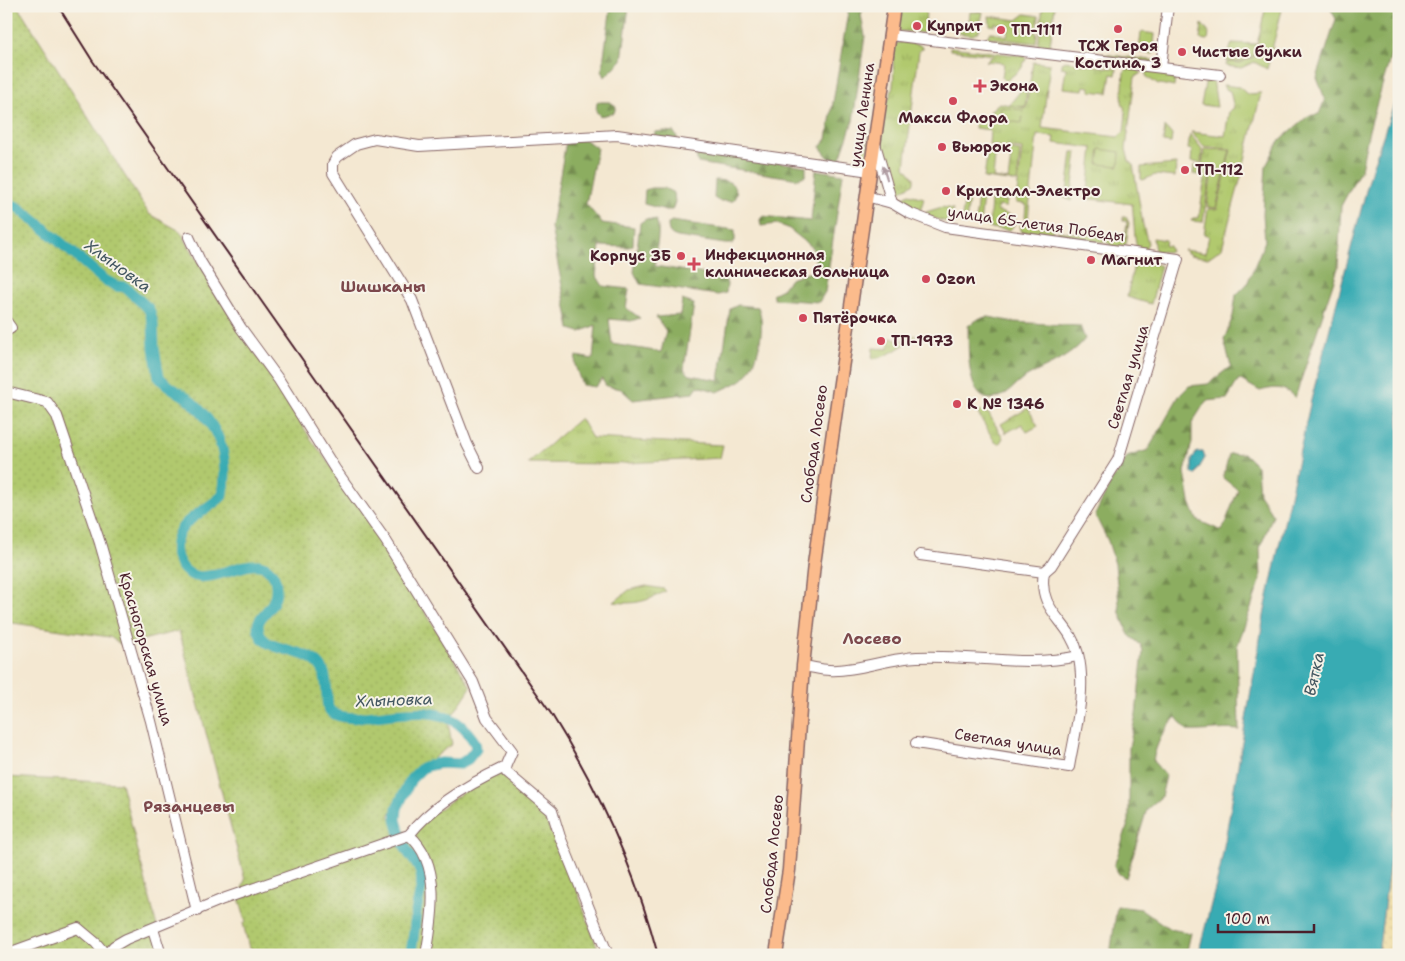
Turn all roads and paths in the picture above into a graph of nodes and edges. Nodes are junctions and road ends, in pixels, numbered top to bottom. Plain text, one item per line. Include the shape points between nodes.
1 (894, 6) edge
2 (1168, 6) edge
3 (890, 35) junction
4 (1161, 67) junction
5 (1220, 75) dead end
6 (875, 143) junction
7 (870, 171) junction
8 (866, 196) junction
9 (892, 203) junction
10 (860, 228) joint
11 (189, 237) dead end
12 (1178, 259) joint
13 (6, 392) edge
14 (479, 468) dead end
15 (920, 555) dead end
16 (1044, 572) junction
17 (1078, 656) junction
18 (803, 666) junction
19 (916, 743) dead end
20 (506, 767) junction
21 (401, 838) junction
22 (197, 910) junction
23 (153, 929) junction
24 (6, 954) edge
25 (106, 955) edge
26 (161, 955) edge
27 (426, 955) edge
28 (608, 955) edge
29 (776, 955) edge

1 - 3 main road, улица Ленина
2 - 4 street
3 - 4 street
3 - 6 main road, улица Ленина
4 - 5 street
6 - 7 main road, улица Ленина
9 -> 6 street
7 - 8 main road, улица Ленина
7 - 14 street via 617,136 419,146 374,139 356,144 337,157 333,173 412,300 466,444
8 - 9 street, улица 65-летия Победы
8 - 10 main road, улица Ленина
9 - 12 street, улица 65-летия Победы via 945,227
10 - 18 main road, Слобода Лосево
11 - 20 street via 241,328 279,380 335,470 372,518 473,682 488,718 512,751
12 - 16 street, Светлая улица via 1118,460 1051,566
13 - 22 street, Красногорская улица via 47,402 57,416 113,586 151,721
15 - 16 street
16 - 17 street, Светлая улица via 1044,597 1072,640
17 - 18 street via 1024,660 916,657 831,670
17 - 19 street, Светлая улица via 1080,698 1069,767
18 - 29 main road, Слобода Лосево via 789,870
20 - 21 street via 429,814
20 - 28 street via 510,776 552,811
21 - 22 street
21 - 27 street via 425,855 432,884
22 - 23 street
23 - 25 street via 114,946
23 - 26 street
24 - 25 street via 78,928

